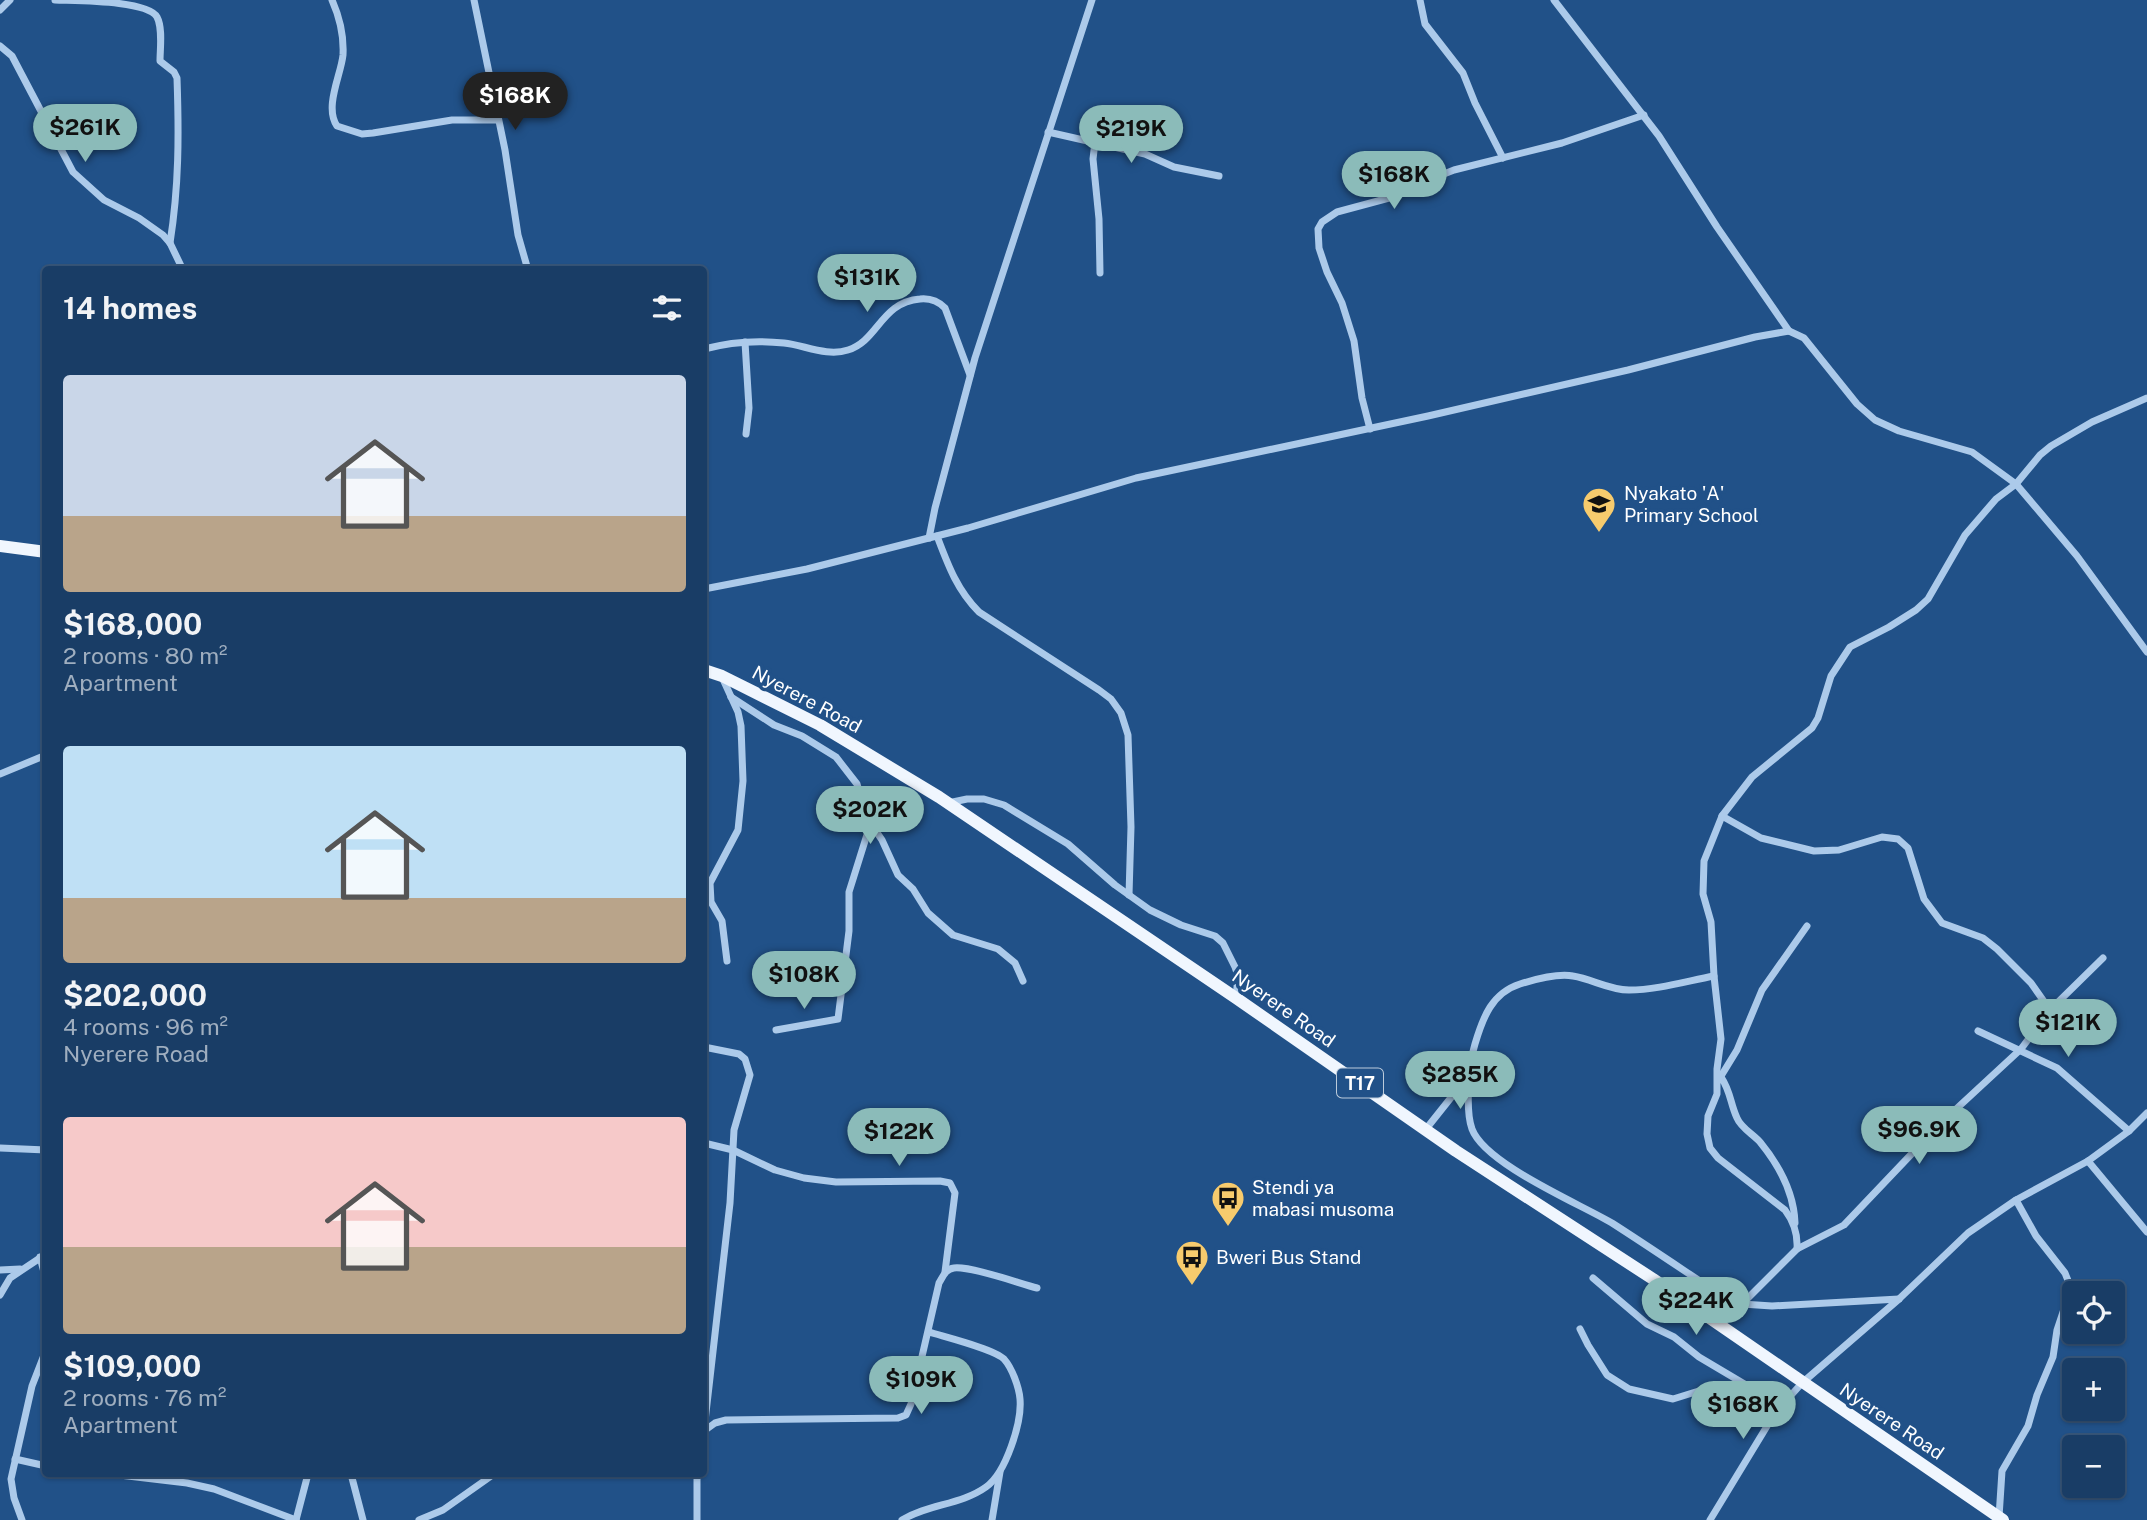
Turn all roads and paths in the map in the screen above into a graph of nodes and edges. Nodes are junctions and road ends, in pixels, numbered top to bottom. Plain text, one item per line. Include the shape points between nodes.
1 (9, 0) edge
2 (55, 0) edge
3 (332, 0) edge
4 (474, 0) edge
5 (1092, 0) edge
6 (1420, 0) edge
7 (1554, 0) edge
8 (0, 10) edge
9 (0, 46) edge
10 (1644, 116) junction
11 (498, 120) junction
12 (1048, 132) junction
13 (1096, 142) junction
14 (1503, 158) junction
15 (1219, 176) dead end
16 (170, 243) junction
17 (181, 266) edge
18 (527, 266) edge
19 (1100, 273) dead end
20 (1789, 331) junction
21 (745, 342) junction
22 (707, 348) edge
23 (970, 376) junction
24 (2147, 398) edge
25 (1370, 429) junction
26 (747, 435) dead end
27 (2017, 484) junction
28 (933, 537) junction
29 (0, 547) edge
30 (42, 552) edge
31 (707, 588) edge
32 (2147, 652) edge
33 (707, 671) edge
34 (722, 676) junction
35 (731, 697) junction
36 (42, 757) edge
37 (0, 774) edge
38 (948, 803) junction
39 (1723, 816) junction
40 (870, 825) junction
41 (1129, 895) junction
42 (1807, 926) dead end
43 (2103, 958) dead end
44 (727, 961) dead end
45 (1714, 976) junction
46 (1023, 981) dead end
47 (1236, 998) junction
48 (2050, 1010) junction
49 (776, 1030) dead end
50 (1978, 1031) dead end
51 (707, 1048) edge
52 (2021, 1049) junction
53 (1470, 1073) junction
54 (1719, 1079) junction
55 (2147, 1113) edge
56 (1426, 1129) junction
57 (2129, 1130) junction
58 (707, 1144) edge
59 (0, 1148) edge
60 (42, 1150) edge
61 (733, 1150) junction
62 (2088, 1161) junction
63 (2016, 1200) junction
64 (1795, 1228) junction
65 (2147, 1232) edge
66 (1797, 1250) junction
67 (42, 1257) edge
68 (21, 1269) junction
69 (0, 1270) edge
70 (945, 1272) junction
71 (1593, 1278) dead end
72 (1037, 1288) dead end
73 (0, 1295) edge
74 (1899, 1299) junction
75 (1742, 1304) junction
76 (1580, 1328) dead end
77 (929, 1332) junction
78 (42, 1361) edge
79 (1802, 1382) junction
80 (1749, 1386) junction
81 (707, 1405) edge
82 (1775, 1413) junction
83 (707, 1429) edge
84 (15, 1459) junction
85 (42, 1465) edge
86 (1000, 1472) junction
87 (136, 1477) edge
88 (308, 1477) edge
89 (352, 1477) edge
90 (490, 1477) edge
91 (697, 1477) edge
92 (2001, 1519) edge
93 (22, 1520) edge
94 (296, 1520) edge
95 (363, 1520) edge
96 (419, 1520) edge
97 (697, 1520) edge
98 (902, 1520) edge
99 (992, 1520) edge
100 (1710, 1520) edge

1 - 8 street
2 - 16 street via 106,2 155,14 160,61 177,78 179,163
3 - 11 street via 343,39 332,114 337,126 362,134 452,120
4 - 11 street
5 - 12 street
6 - 14 street via 1425,24 1463,74
7 - 10 street
9 - 16 street via 12,56 73,172 104,200 139,218
10 - 14 street
10 - 20 street
11 - 18 street
12 - 13 street
12 - 23 street
13 - 15 street
13 - 19 street via 1093,159
14 - 25 street via 1454,170 1389,198 1337,212 1318,229 1324,264 1357,352
16 - 17 street
20 - 25 street
20 - 27 street via 1804,338 1875,420 1972,452
21 - 22 street
21 - 23 street via 846,351 861,343 893,309 926,299 945,308
21 - 26 street
23 - 28 street via 934,508
24 - 27 street via 2051,446
25 - 28 street via 1136,478
27 - 32 street
27 - 39 street via 1996,499 1965,535 1928,599 1850,647 1831,676 1812,728 1752,777
28 - 31 street
28 - 41 street via 954,581 979,612 1099,690 1121,713 1128,735
29 - 30 main road
33 - 34 main road, Nyerere Road / T17
34 - 35 street
34 - 38 main road, Nyerere Road / T17 via 820,725
35 - 40 street via 836,757 857,784
35 - 44 street via 741,726 741,817 729,850 712,877 710,892 721,916
36 - 37 street
38 - 41 street via 984,799 1004,805 1068,844
38 - 47 main road, Nyerere Road / T17
39 - 45 street via 1707,850 1702,877 1711,922
39 - 48 street via 1761,838 1814,851 1839,850 1882,837 1898,839 1908,848 1924,899 1942,923 1983,938 1997,949
40 - 46 street via 886,846 898,875 928,913 953,935 998,949 1015,963
40 - 49 street via 849,892 838,1019
41 - 47 street via 1150,910 1223,943 1238,975
42 - 54 street via 1762,990 1737,1050
43 - 48 street
45 - 53 street via 1630,990 1561,975 1504,990 1482,1021
45 - 54 street via 1721,1039
47 - 56 main road, Nyerere Road / T17
48 - 52 street
50 - 52 street
51 - 61 street via 739,1054 749,1066
52 - 57 street via 2069,1077
52 - 66 street via 1844,1225
53 - 56 street
53 - 75 street via 1472,1129 1487,1149 1727,1299
54 - 64 street via 1730,1090 1737,1118 1759,1141 1788,1189
54 - 64 street via 1708,1116 1710,1148 1785,1210
55 - 57 street
56 - 79 main road, Nyerere Road / T17
57 - 62 street
58 - 61 street
59 - 60 street
61 - 70 street via 804,1178 950,1183 955,1193
61 - 81 street
62 - 63 street
62 - 65 street
63 - 74 street via 1968,1233
63 - 92 street via 2071,1288 2028,1426 2002,1471
64 - 66 street
66 - 75 street
67 - 68 street
68 - 69 street
68 - 73 street
70 - 72 street via 970,1270
70 - 77 street
71 - 80 street via 1647,1324
74 - 75 street
74 - 79 street
76 - 80 street via 1608,1375 1629,1389 1673,1399 1702,1390
77 - 83 street via 906,1415 726,1420
77 - 86 street via 994,1353 1011,1371 1020,1399
78 - 84 street
79 - 82 street
79 - 92 main road, Nyerere Road / T17
80 - 82 street via 1763,1395
82 - 100 street
84 - 85 street
84 - 93 street via 13,1498
86 - 98 street via 975,1494
86 - 99 street
87 - 94 street via 214,1489
88 - 94 street
89 - 95 street
90 - 96 street via 443,1510
91 - 97 street

